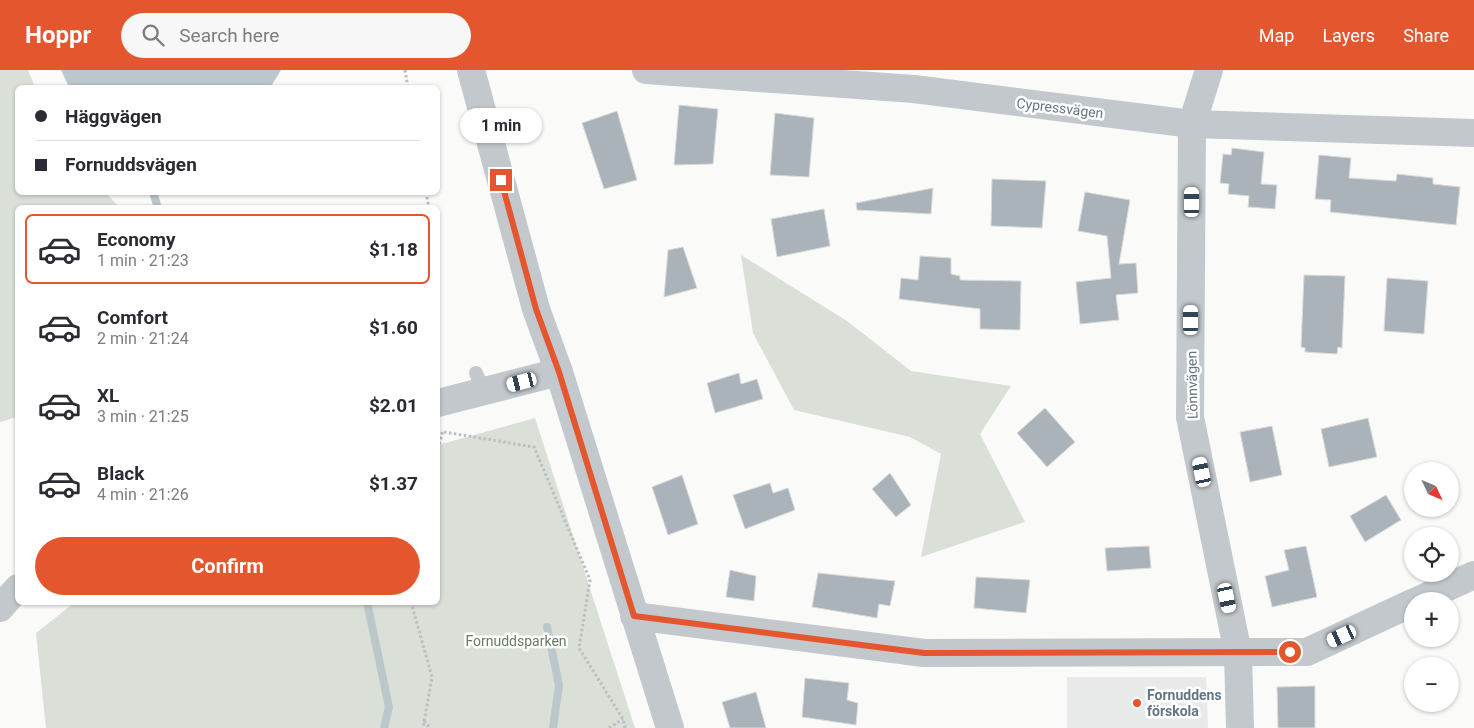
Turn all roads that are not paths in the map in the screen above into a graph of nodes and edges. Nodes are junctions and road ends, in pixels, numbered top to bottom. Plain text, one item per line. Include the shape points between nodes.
1 (471, 70) edge
2 (646, 70) edge
3 (1209, 70) edge
4 (915, 80) edge
5 (1192, 124) junction
6 (1474, 133) edge
7 (559, 372) junction
8 (440, 403) edge
9 (1474, 575) edge
10 (15, 591) edge
11 (1437, 592) edge
12 (1404, 607) edge
13 (0, 608) edge
14 (634, 616) junction
15 (1238, 653) junction
16 (670, 728) edge
17 (1240, 728) edge

1 - 7 street via 536,309
2 - 4 street, Cypressvägen
3 - 5 street, Lönnvägen
4 - 5 street, Cypressvägen
5 - 6 street, Cypressvägen
5 - 15 street, Lönnvägen via 1190,418
7 - 8 street via 480,382
7 - 14 street
9 - 11 street
10 - 13 street
12 - 15 street via 1307,652
14 - 15 street via 924,653
14 - 16 street
15 - 17 street, Lönnvägen

